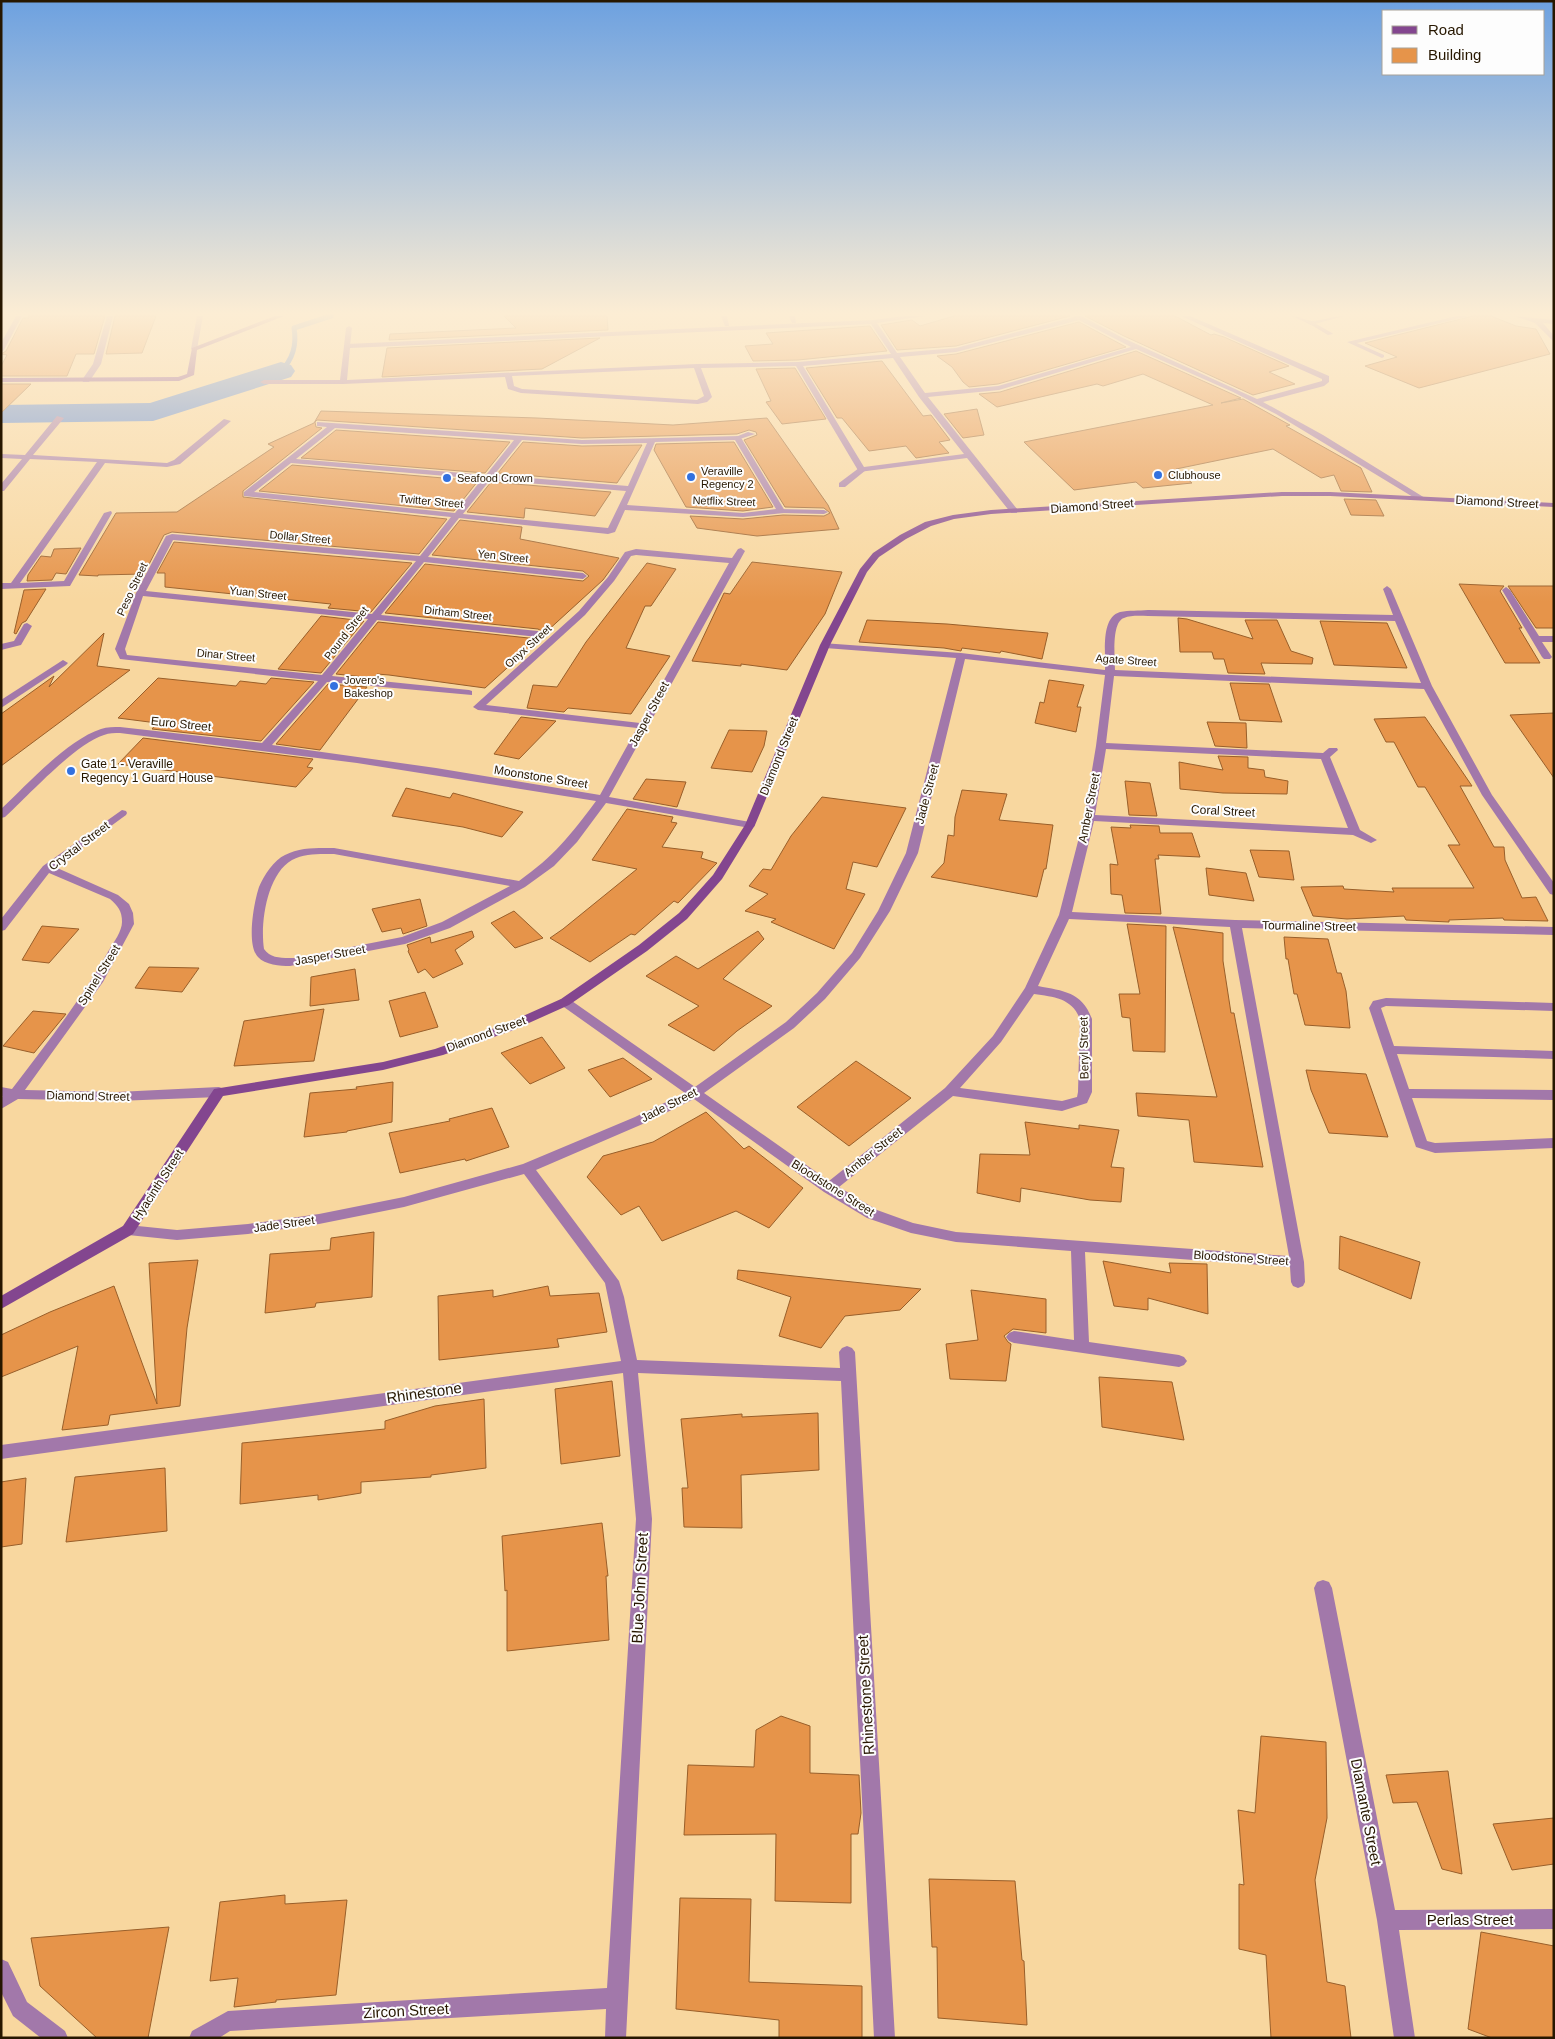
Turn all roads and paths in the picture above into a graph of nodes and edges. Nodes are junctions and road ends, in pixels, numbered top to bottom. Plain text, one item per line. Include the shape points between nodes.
1 (826, 411) edge
2 (934, 411) edge
3 (1275, 411) edge
4 (60, 418) dead end
5 (227, 421) dead end
6 (320, 424) dead end
7 (333, 426) junction
8 (750, 434) dead end
9 (520, 438) junction
10 (736, 438) junction
11 (652, 441) junction
12 (1, 456) edge
13 (28, 456) junction
14 (968, 456) junction
15 (103, 460) junction
16 (291, 461) junction
17 (862, 470) junction
18 (489, 476) junction
19 (842, 485) dead end
20 (632, 489) junction
21 (1, 490) edge
22 (1422, 498) junction
23 (1554, 505) edge
24 (623, 507) junction
25 (781, 511) junction
26 (1014, 511) junction
27 (824, 512) dead end
28 (108, 513) dead end
29 (459, 514) junction
30 (176, 537) joint
31 (741, 551) dead end
32 (422, 559) junction
33 (734, 561) junction
34 (583, 576) dead end
35 (1, 586) edge
36 (13, 586) junction
37 (1387, 589) dead end
38 (1506, 590) dead end
39 (140, 593) junction
40 (374, 616) junction
41 (1398, 618) junction
42 (27, 626) dead end
43 (538, 634) dead end
44 (1536, 640) junction
45 (1554, 640) edge
46 (825, 645) junction
47 (1, 647) edge
48 (961, 656) junction
49 (123, 657) joint
50 (1547, 657) dead end
51 (63, 663) dead end
52 (1110, 673) junction
53 (326, 677) junction
54 (1427, 686) junction
55 (469, 693) dead end
56 (1, 705) edge
57 (642, 726) junction
58 (265, 746) junction
59 (1101, 746) junction
60 (327, 756) joint
61 (1, 798) edge
62 (603, 799) junction
63 (16, 802) junction
64 (1, 814) edge
65 (122, 814) dead end
66 (1089, 818) junction
67 (750, 825) junction
68 (1355, 832) junction
69 (1371, 840) dead end
70 (48, 868) junction
71 (521, 885) junction
72 (1554, 892) edge
73 (1065, 915) junction
74 (1235, 924) junction
75 (1, 927) edge
76 (1554, 931) edge
77 (1031, 989) junction
78 (565, 1002) junction
79 (1554, 1007) edge
80 (1391, 1050) junction
81 (1554, 1055) edge
82 (950, 1090) junction
83 (1, 1091) edge
84 (219, 1092) junction
85 (1405, 1093) junction
86 (15, 1094) junction
87 (694, 1094) junction
88 (1554, 1095) edge
89 (1, 1104) edge
90 (1554, 1143) edge
91 (527, 1168) junction
92 (829, 1188) junction
93 (128, 1230) junction
94 (1078, 1247) junction
95 (1298, 1262) junction
96 (1298, 1282) dead end
97 (1, 1303) edge
98 (1014, 1337) dead end
99 (1082, 1347) junction
100 (847, 1352) dead end
101 (1179, 1361) dead end
102 (630, 1366) junction
103 (848, 1375) junction
104 (1, 1452) edge
105 (1322, 1588) dead end
106 (1387, 1920) junction
107 (1554, 1920) edge
108 (1, 1969) edge
109 (616, 1998) junction
110 (58, 2038) edge
111 (199, 2038) edge
112 (615, 2038) edge
113 (885, 2038) edge
114 (1405, 2038) edge

1 - 17 street
2 - 14 street
3 - 22 street
4 - 13 street
5 - 15 street via 172,464
6 - 7 street
7 - 9 street
7 - 16 street
8 - 10 street
9 - 11 street via 582,442
9 - 18 street, Pound Street
10 - 11 street
10 - 25 street
11 - 20 street
12 - 13 street
13 - 15 street
13 - 21 street
14 - 17 street
14 - 26 street
15 - 36 street
16 - 18 street
16 - 29 street, Twitter Street via 247,494
17 - 19 street
18 - 20 street
18 - 29 street, Pound Street
20 - 24 street
22 - 23 street, Diamond Street
22 - 26 street, Diamond Street via 1282,494
24 - 25 street, Netflix Street via 743,515
24 - 29 street, Twitter Street via 612,530
25 - 27 street, Netflix Street
26 - 46 street, Diamond Street via 953,517 928,524 876,555 863,571
28 - 36 street via 67,584
29 - 32 street, Pound Street
30 - 32 street, Dollar Street
30 - 39 street, Peso Street via 169,538
31 - 33 street, Jasper Street
32 - 34 street, Yen Street
32 - 40 street, Pound Street
33 - 57 street, Jasper Street
33 - 57 street, Onyx Street via 636,552 628,554 582,613 478,707
35 - 36 street
37 - 41 street
38 - 44 street
39 - 40 street, Yuan Street
39 - 49 street, Peso Street via 120,649
40 - 43 street, Dirham Street
40 - 53 street, Pound Street
41 - 52 street, Amber Street via 1121,615 1111,628
41 - 54 street
42 - 47 street via 18,643
44 - 45 street
44 - 50 street
46 - 48 street, Agate Street
46 - 67 street, Diamond Street
48 - 52 street, Agate Street
48 - 87 street, Jade Street via 912,853 884,911 856,955 821,996 790,1025
49 - 53 street, Dinar Street
51 - 56 street
52 - 54 street, Agate Street
52 - 59 street, Amber Street
53 - 55 street, Dinar Street
53 - 58 street, Pound Street
54 - 72 street via 1487,795
57 - 62 street, Jasper Street
58 - 60 street, Euro Street
58 - 63 street, Euro Street via 104,731 71,750
59 - 66 street, Amber Street
59 - 68 street via 1329,753
60 - 62 street, Moonstone Street
61 - 63 street
62 - 67 street, Moonstone Street
62 - 71 street, Jasper Street via 573,840 550,864
63 - 64 street, Euro Street
65 - 70 street, Crystal Street
66 - 68 street, Coral Street
66 - 73 street, Amber Street
67 - 78 street, Diamond Street via 718,877 682,916 643,948
68 - 69 street, Coral Street
70 - 75 street, Crystal Street
70 - 86 street, Spinel Street via 123,904 128,924 99,980
71 - 71 street, Jasper Street via 446,925 405,940 295,962 277,962 264,957 258,949 265,887 287,858 307,851 334,852
73 - 74 street, Tourmaline Street
73 - 77 street, Amber Street
74 - 76 street, Tourmaline Street
74 - 95 street, Bloodstone Street
77 - 82 street, Amber Street via 997,1039
77 - 82 street, Beryl Street via 1066,996 1080,1004 1084,1011 1085,1092 1082,1100 1062,1106
78 - 84 street, Diamond Street via 507,1028 438,1052 383,1066
78 - 87 street, Bloodstone Street
79 - 80 street via 1377,1004 1375,1008
80 - 81 street
80 - 85 street
82 - 92 street, Amber Street
83 - 86 street, Diamond Street
84 - 86 street, Diamond Street via 102,1098
84 - 93 street, Hyacinth Street
85 - 88 street
85 - 90 street via 1419,1140 1426,1147
86 - 89 street, Spinel Street
87 - 91 street, Jade Street
87 - 92 street, Bloodstone Street
91 - 93 street, Jade Street via 404,1202 319,1219 177,1235
91 - 102 street, Blue John Street via 612,1281
92 - 94 street, Bloodstone Street via 872,1214 911,1228 956,1237
93 - 97 street, Hyacinth Street
94 - 95 street, Bloodstone Street
94 - 99 street
95 - 96 street, Bloodstone Street
98 - 99 street
99 - 101 street
100 - 103 street, Rhinestone Street
102 - 103 street, Rhinestone
102 - 104 street, Rhinestone
102 - 109 street, Blue John Street via 644,1519
103 - 113 street, Rhinestone Street
105 - 106 street, Diamante Street
106 - 107 street, Perlas Street
106 - 114 street, Diamante Street
108 - 110 street via 20,2009
109 - 111 street, Zircon Street via 228,2022
109 - 112 street, Blue John Street

